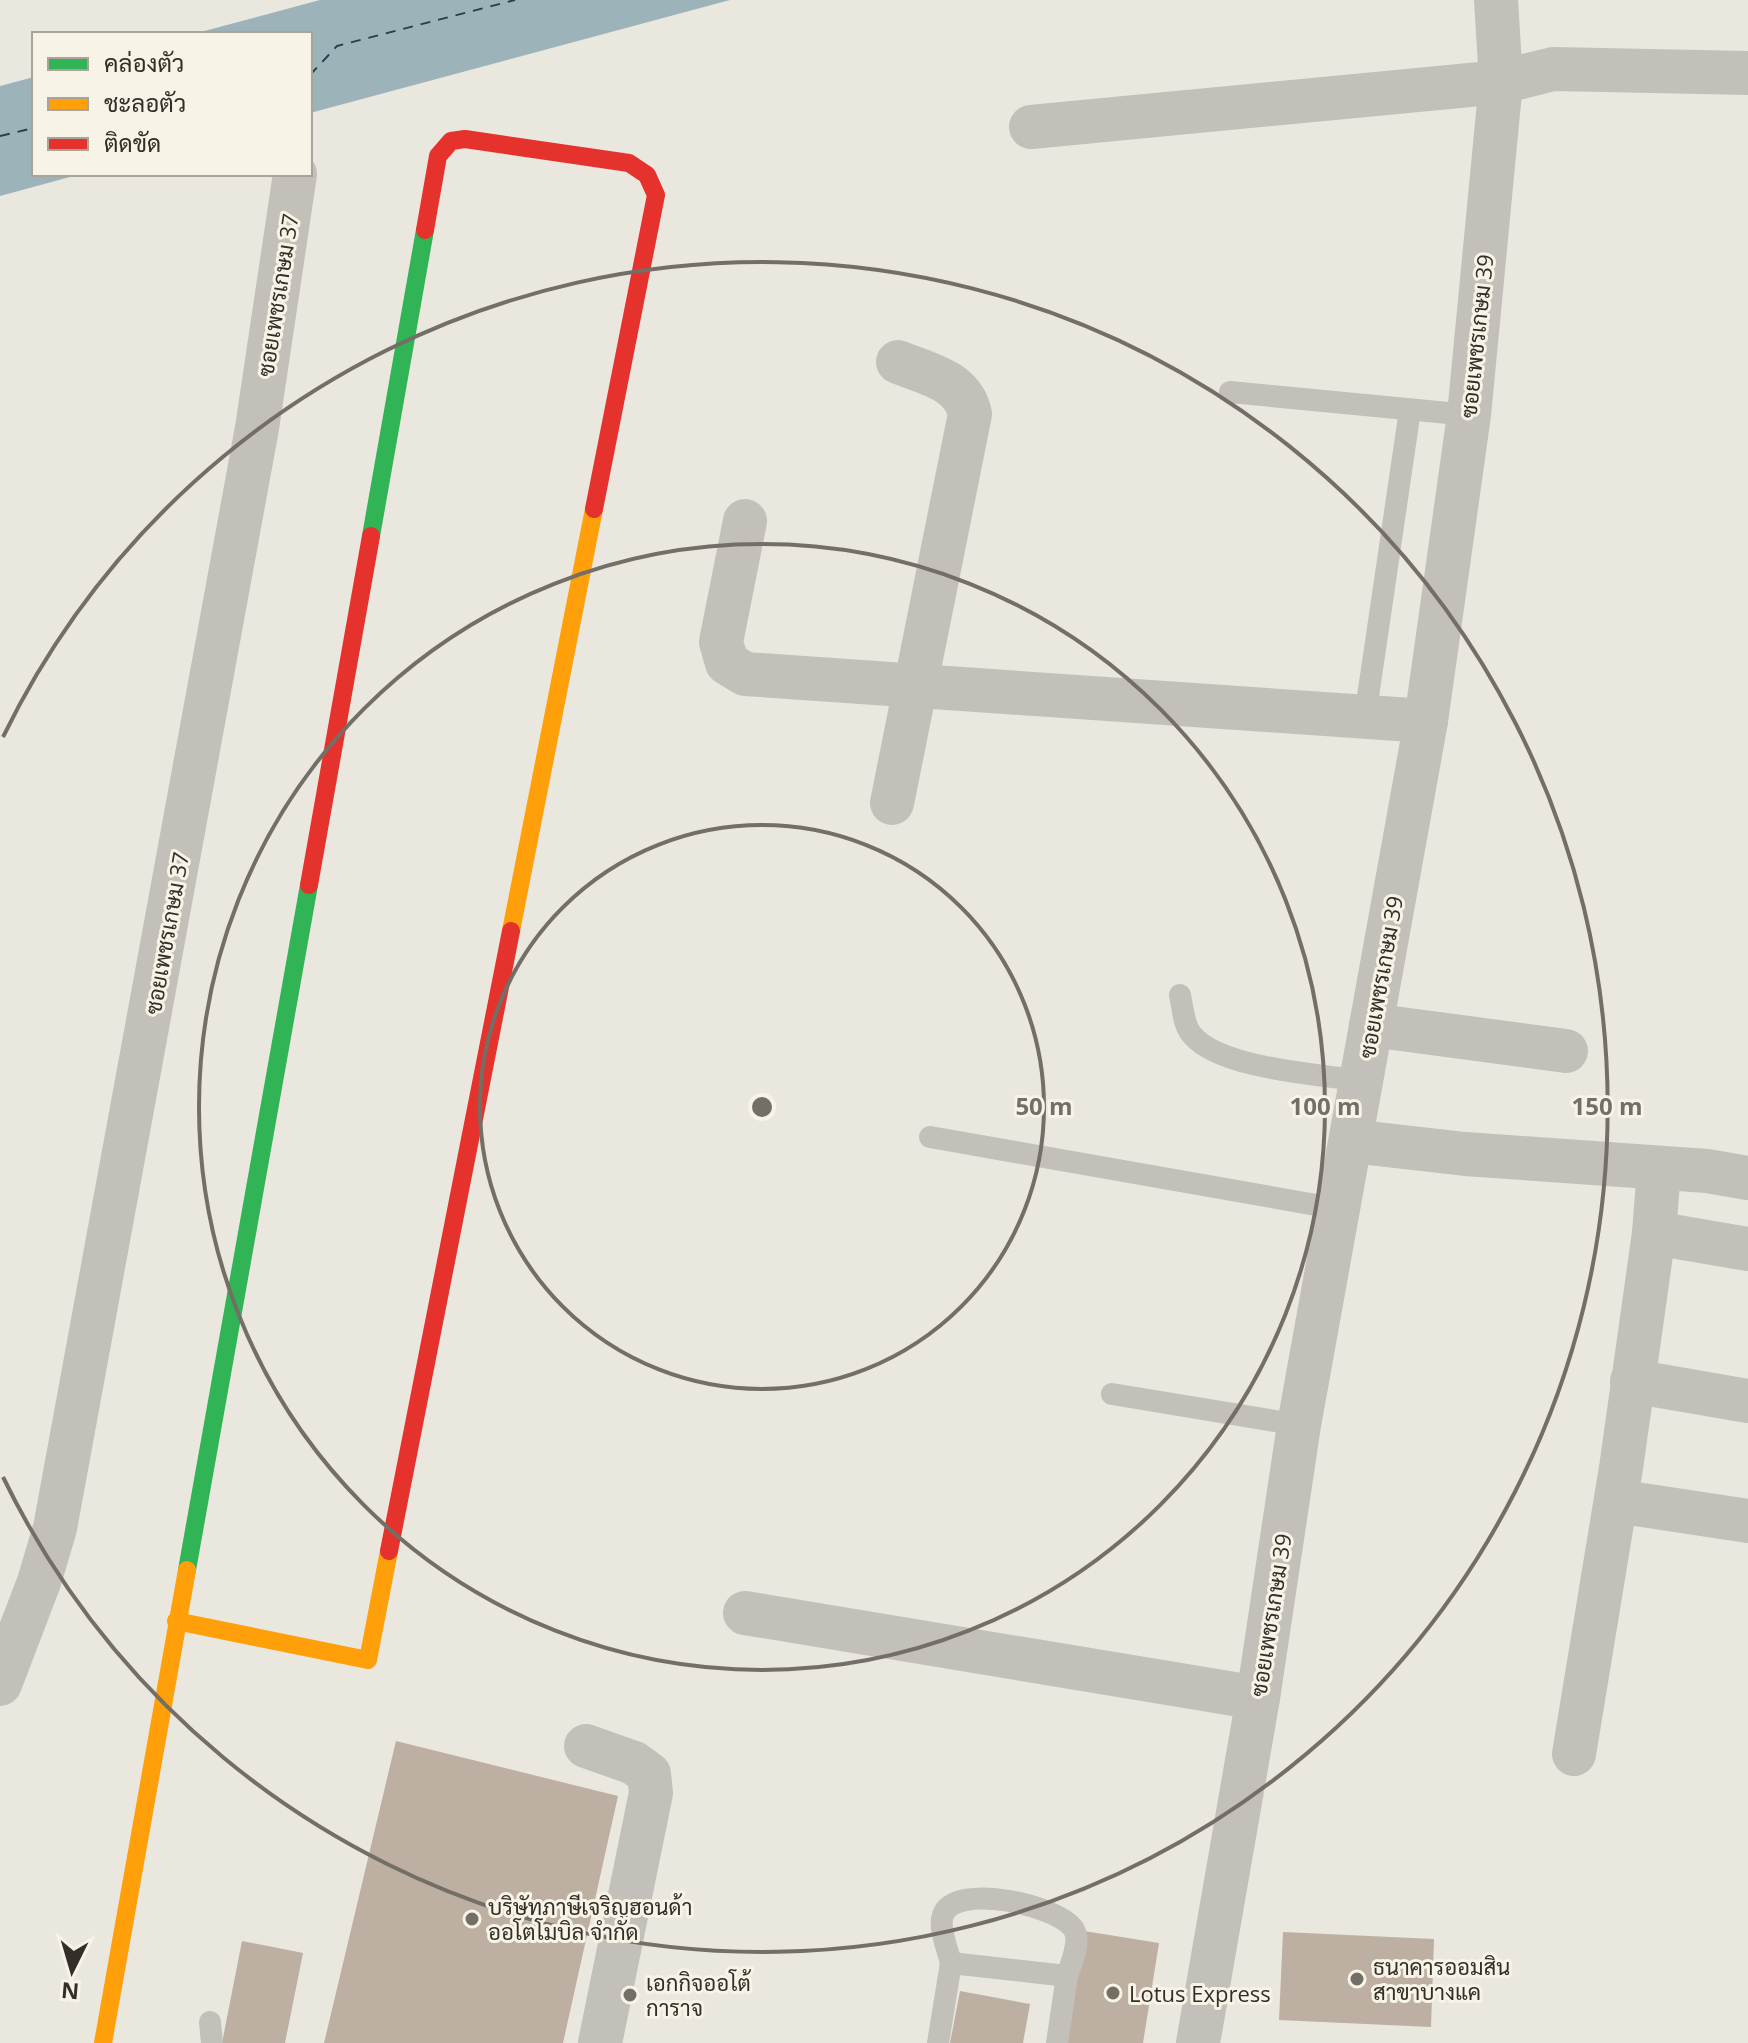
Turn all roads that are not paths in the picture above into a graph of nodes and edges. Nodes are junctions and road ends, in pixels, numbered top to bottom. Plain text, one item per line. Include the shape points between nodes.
1 (1496, 0) edge
2 (1748, 73) edge
3 (1501, 82) junction
4 (1031, 127) dead end
5 (295, 176) edge
6 (898, 362) dead end
7 (1230, 392) dead end
8 (1410, 410) junction
9 (1469, 415) junction
10 (745, 521) dead end
11 (917, 686) junction
12 (1365, 717) junction
13 (1426, 721) junction
14 (892, 803) dead end
15 (1180, 995) dead end
16 (1371, 1025) junction
17 (1566, 1051) dead end
18 (1361, 1081) junction
19 (930, 1137) dead end
20 (1351, 1141) junction
21 (1659, 1169) junction
22 (1748, 1178) edge
23 (1339, 1209) junction
24 (1654, 1233) junction
25 (1748, 1249) edge
26 (1632, 1381) junction
27 (1112, 1394) dead end
28 (1748, 1401) edge
29 (1299, 1425) junction
30 (1616, 1501) junction
31 (1748, 1521) edge
32 (745, 1613) dead end
33 (176, 1621) junction
34 (0, 1684) edge
35 (1258, 1698) junction
36 (586, 1746) dead end
37 (1574, 1754) dead end
38 (951, 1963) junction
39 (1067, 1976) junction
40 (103, 2043) edge
41 (600, 2043) edge
42 (938, 2043) edge
43 (1057, 2043) edge
44 (1198, 2043) edge

1 - 3 street, ซอยเพชรเกษม 39
2 - 3 street via 1553,69
3 - 4 street
3 - 9 street, ซอยเพชรเกษม 39
5 - 34 street, ซอยเพชรเกษม 37 via 254,443 55,1528
6 - 11 street via 949,382 967,397 970,414
7 - 8 lane
8 - 9 lane
8 - 12 lane
9 - 13 street, ซอยเพชรเกษม 39
10 - 11 street via 721,642 727,663 745,674
11 - 12 street
11 - 14 street
12 - 13 street
13 - 16 street, ซอยเพชรเกษม 39
15 - 18 lane via 1192,1036 1229,1058
16 - 17 street
16 - 18 street, ซอยเพชรเกษม 39
18 - 20 street, ซอยเพชรเกษม 39
19 - 23 lane
20 - 21 street
20 - 23 street, ซอยเพชรเกษม 39
21 - 22 street
21 - 24 street
23 - 29 street, ซอยเพชรเกษม 39
24 - 25 street
24 - 26 street
26 - 28 street
26 - 30 street
27 - 29 lane
29 - 35 street, ซอยเพชรเกษม 39
30 - 31 street
30 - 37 street
32 - 35 street
33 - 33 street via 438,156 451,141 465,139 629,163 647,174 656,195 368,1660
33 - 40 street
35 - 44 street, ซอยเพชรเกษม 39
36 - 41 street via 634,1763 649,1774 651,1793
38 - 39 lane
38 - 39 lane via 941,1919 947,1906 965,1898 1003,1900 1046,1910 1073,1928 1077,1940
38 - 42 lane
39 - 43 lane

